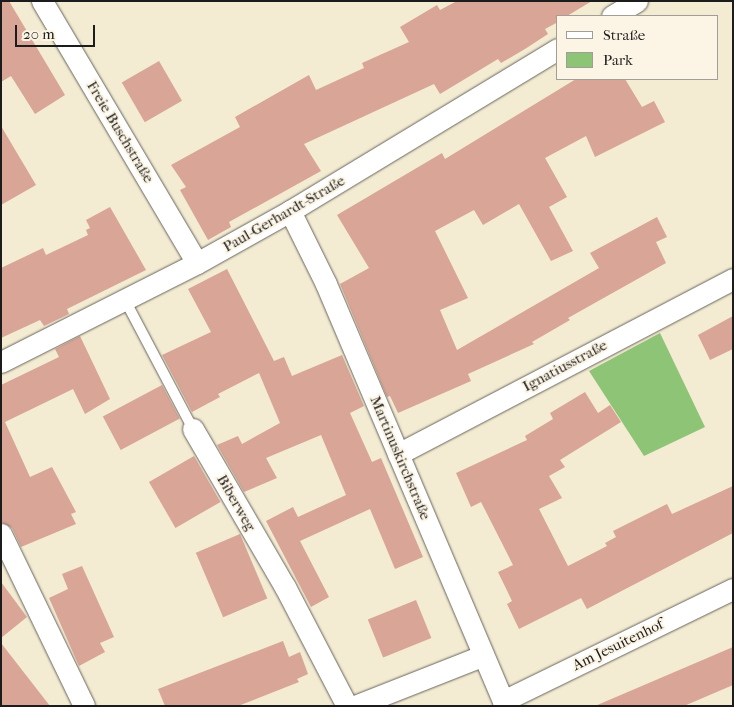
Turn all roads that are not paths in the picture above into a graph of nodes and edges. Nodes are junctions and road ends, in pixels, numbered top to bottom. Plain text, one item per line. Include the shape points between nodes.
1 (42, 1) edge
2 (637, 1) edge
3 (614, 15) edge
4 (556, 50) edge
5 (290, 212) junction
6 (197, 263) junction
7 (733, 279) edge
8 (125, 300) junction
9 (1, 362) edge
10 (193, 429) joint
11 (398, 454) junction
12 (1, 534) edge
13 (733, 589) edge
14 (482, 656) junction
15 (504, 704) edge
16 (84, 706) edge
17 (347, 706) edge
18 (356, 706) edge

1 - 6 street, Freie Buschstraße
2 - 3 street
4 - 5 street, Paul-Gerhardt-Straße
5 - 6 street, Paul-Gerhardt-Straße
5 - 11 street, Martinuskirchstraße via 326,284
6 - 8 street, Paul-Gerhardt-Straße
7 - 11 street, Ignatiusstraße
8 - 9 street, Paul-Gerhardt-Straße
8 - 10 lane, Biberweg
10 - 17 street, Biberweg via 285,587
11 - 14 street, Martinuskirchstraße
12 - 16 street
13 - 15 street, Am Jesuitenhof
14 - 15 street, Martinuskirchstraße
14 - 18 street

